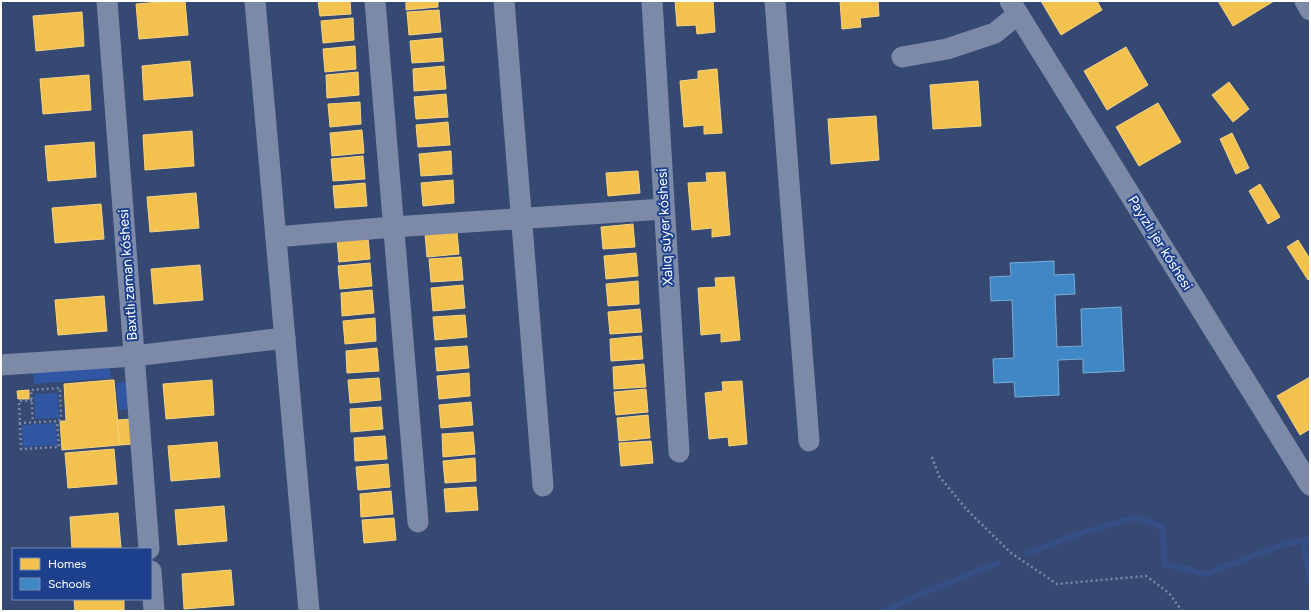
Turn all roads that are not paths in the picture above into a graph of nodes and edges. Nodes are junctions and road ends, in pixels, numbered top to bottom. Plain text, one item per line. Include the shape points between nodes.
1 (107, 1) edge
2 (255, 1) edge
3 (375, 1) edge
4 (504, 1) edge
5 (652, 1) edge
6 (775, 1) edge
7 (1305, 1) edge
8 (1014, 8) edge
9 (1310, 10) edge
10 (902, 57) dead end
11 (664, 209) junction
12 (522, 218) junction
13 (393, 227) junction
14 (276, 237) junction
15 (285, 338) junction
16 (134, 356) junction
17 (1, 365) edge
18 (810, 441) dead end
19 (679, 452) dead end
20 (1310, 485) edge
21 (543, 486) dead end
22 (418, 522) dead end
23 (149, 548) edge
24 (152, 584) edge
25 (154, 611) edge
26 (309, 611) edge

1 - 16 street, Baxıtlı zaman kóshesi
2 - 14 street
3 - 13 street
4 - 12 street
5 - 11 street, Xalıq súyer kóshesi
6 - 18 street
7 - 9 street
8 - 10 street via 995,33 947,49
8 - 20 street, Payızlı jer kóshesi
11 - 12 street
11 - 19 street, Xalıq súyer kóshesi
12 - 13 street
12 - 21 street
13 - 14 street
13 - 22 street
14 - 15 street
15 - 16 street
15 - 26 street
16 - 17 street
16 - 23 street, Baxıtlı zaman kóshesi
24 - 25 street

